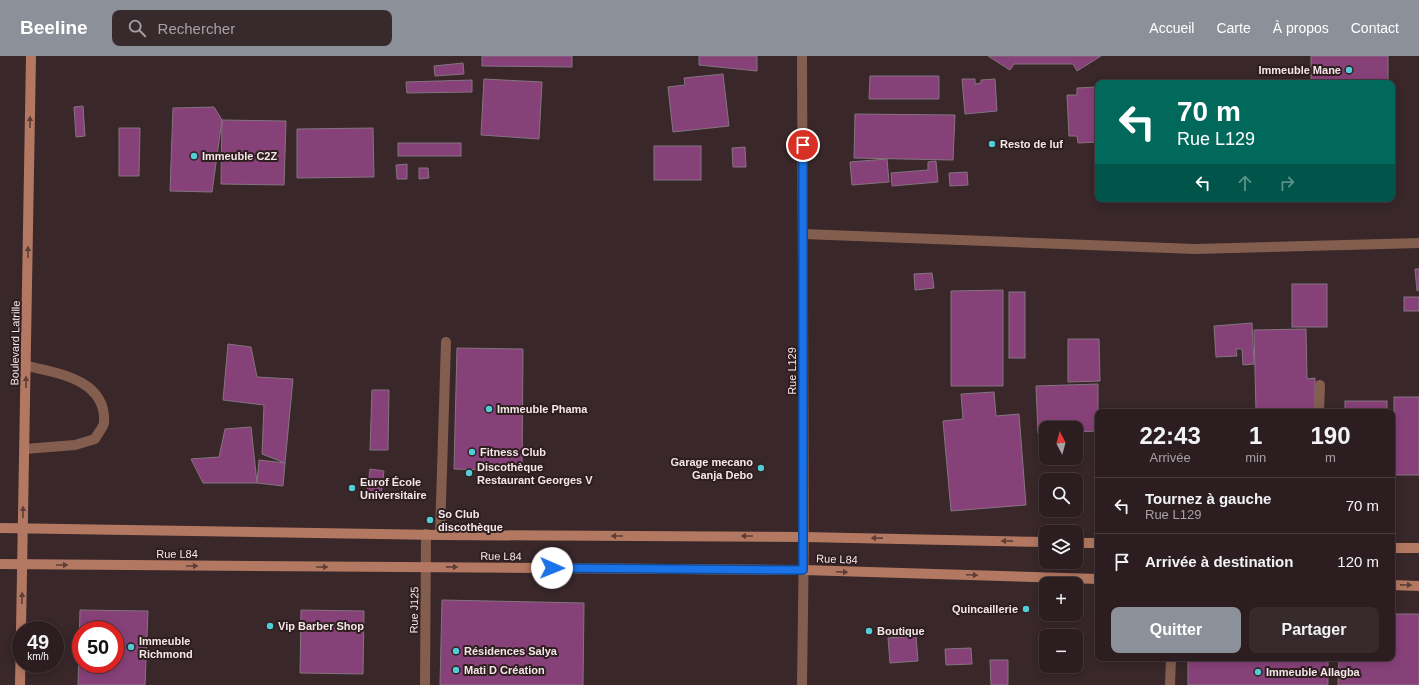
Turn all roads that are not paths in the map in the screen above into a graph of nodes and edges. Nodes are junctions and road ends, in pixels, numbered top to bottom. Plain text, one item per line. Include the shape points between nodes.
1 (31, 56) edge
2 (802, 56) edge
3 (803, 234) junction
4 (1419, 243) edge
5 (446, 342) dead end
6 (27, 366) junction
7 (1320, 385) dead end
8 (1319, 409) edge
9 (25, 449) junction
10 (0, 528) edge
11 (23, 528) junction
12 (426, 534) junction
13 (440, 535) junction
14 (804, 537) junction
15 (1039, 542) edge
16 (1083, 543) edge
17 (1095, 543) edge
18 (1395, 548) edge
19 (1419, 548) edge
20 (0, 564) edge
21 (23, 565) junction
22 (427, 567) junction
23 (803, 570) junction
24 (1095, 579) edge
25 (1395, 585) edge
26 (1419, 586) edge
27 (21, 621) edge
28 (1171, 661) edge
29 (20, 673) edge
30 (20, 685) edge
31 (425, 685) edge
32 (802, 685) edge
33 (1170, 685) edge

6 -> 1 main road, Boulevard Latrille
2 - 3 street, Rue L129
3 - 4 street via 1195,249
3 - 14 street, Rue L129
5 - 13 street
9 -> 6 main road, Boulevard Latrille
6 - 9 street via 63,374 84,383 100,399 104,423 95,439 75,446
7 - 8 street
11 -> 9 main road, Boulevard Latrille
10 - 11 main road, Rue L84
11 - 12 main road, Rue L84
11 - 21 main road, Boulevard Latrille
12 - 13 main road, Rue L84
12 - 22 street, Rue J125
14 -> 13 main road, Rue L84
15 -> 14 main road, Rue L84
14 - 23 street, Rue L129
16 - 17 main road
18 - 19 main road
20 - 21 main road, Rue L84
21 -> 22 main road, Rue L84
27 -> 21 main road, Boulevard Latrille
22 -> 23 main road, Rue L84
22 - 31 street, Rue J125
23 -> 24 main road, Rue L84
23 - 32 street, Rue L129
25 -> 26 main road
28 - 33 street
29 - 30 main road

